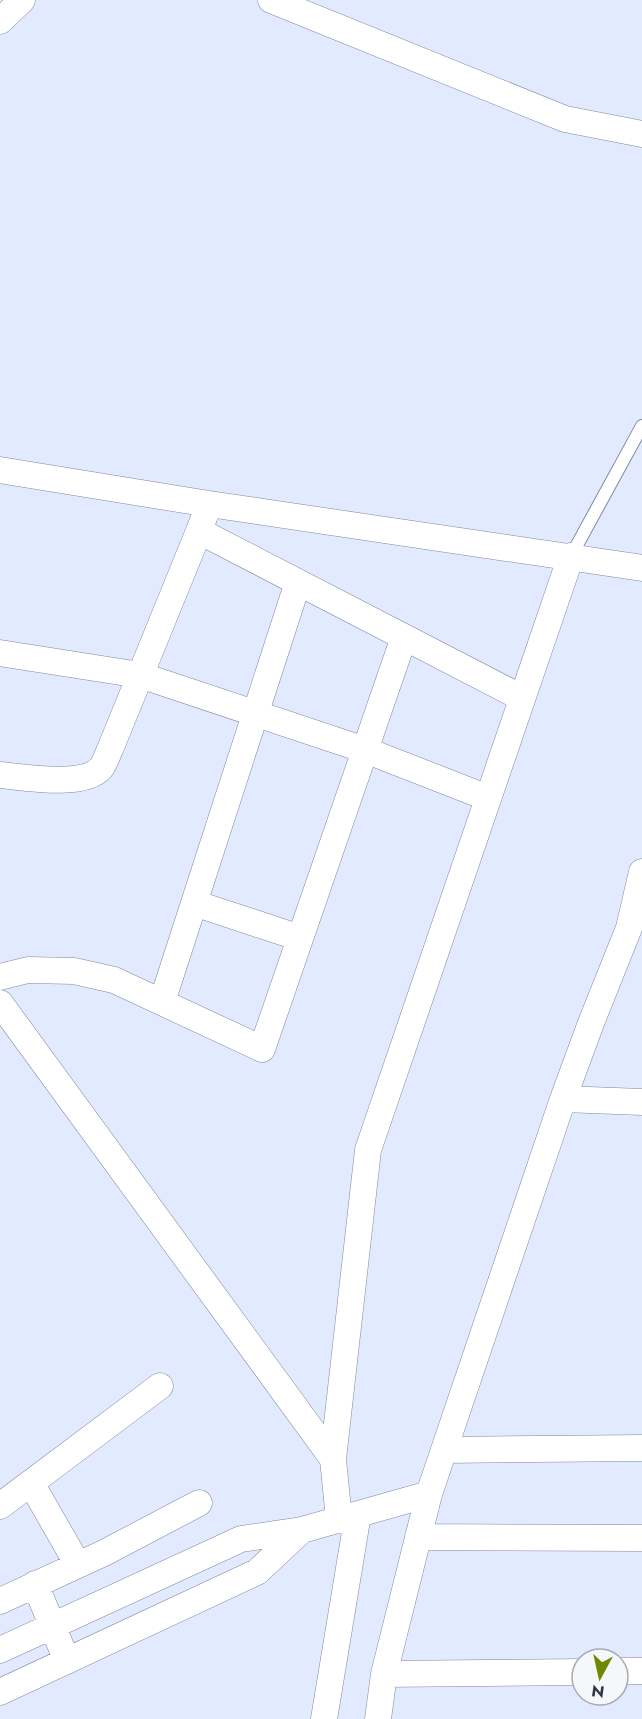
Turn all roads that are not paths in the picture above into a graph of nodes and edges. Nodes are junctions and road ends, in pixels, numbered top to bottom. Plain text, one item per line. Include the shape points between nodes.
1 (22, 0) edge
2 (271, 0) edge
3 (0, 20) edge
4 (642, 134) edge
5 (642, 426) edge
6 (0, 470) edge
7 (209, 504) junction
8 (200, 531) junction
9 (571, 556) junction
10 (642, 568) edge
11 (298, 582) junction
12 (404, 637) junction
13 (0, 653) edge
14 (140, 675) junction
15 (522, 698) junction
16 (255, 715) junction
17 (365, 750) junction
18 (0, 775) edge
19 (488, 798) junction
20 (642, 872) edge
21 (194, 903) junction
22 (636, 929) edge
23 (300, 938) junction
24 (0, 977) edge
25 (162, 1002) junction
26 (0, 1003) edge
27 (563, 1100) junction
28 (642, 1102) edge
29 (160, 1386) dead end
30 (642, 1448) edge
31 (444, 1450) junction
32 (333, 1459) junction
33 (31, 1483) junction
34 (429, 1494) junction
35 (199, 1503) dead end
36 (0, 1506) edge
37 (348, 1517) junction
38 (302, 1530) junction
39 (418, 1537) junction
40 (642, 1538) edge
41 (78, 1565) junction
42 (36, 1584) junction
43 (0, 1601) edge
44 (52, 1626) junction
45 (0, 1650) edge
46 (67, 1661) junction
47 (570, 1672) edge
48 (384, 1674) junction
49 (0, 1692) edge
50 (324, 1719) edge
51 (378, 1719) edge

1 - 3 street
2 - 4 street via 565,119
5 - 9 lane
6 - 7 street
7 - 8 street
7 - 9 street
8 - 11 street
8 - 14 street
9 - 10 street
9 - 15 street
11 - 12 street
11 - 16 street
12 - 15 street
12 - 17 street
13 - 14 street
14 - 16 street
14 - 18 street via 100,769 85,777 64,780
15 - 19 street
16 - 17 street
16 - 21 street
17 - 19 street
17 - 23 street
19 - 32 street via 368,1150
20 - 22 street
21 - 23 street
21 - 25 street
22 - 27 street via 591,1023
23 - 25 street via 262,1049
24 - 25 street via 28,970 74,971 114,980
26 - 32 street
27 - 28 street
27 - 31 street
29 - 33 street
30 - 31 street
31 - 34 street
32 - 37 street
33 - 36 street
33 - 41 street
34 - 37 street
34 - 39 street
35 - 41 street
37 - 38 street
37 - 50 street
38 - 44 street via 241,1539
38 - 46 street via 257,1572
39 - 40 street
39 - 48 street
41 - 42 street
42 - 43 street
42 - 44 street
44 - 45 street
44 - 46 street
46 - 49 street
47 - 48 street
48 - 51 street

